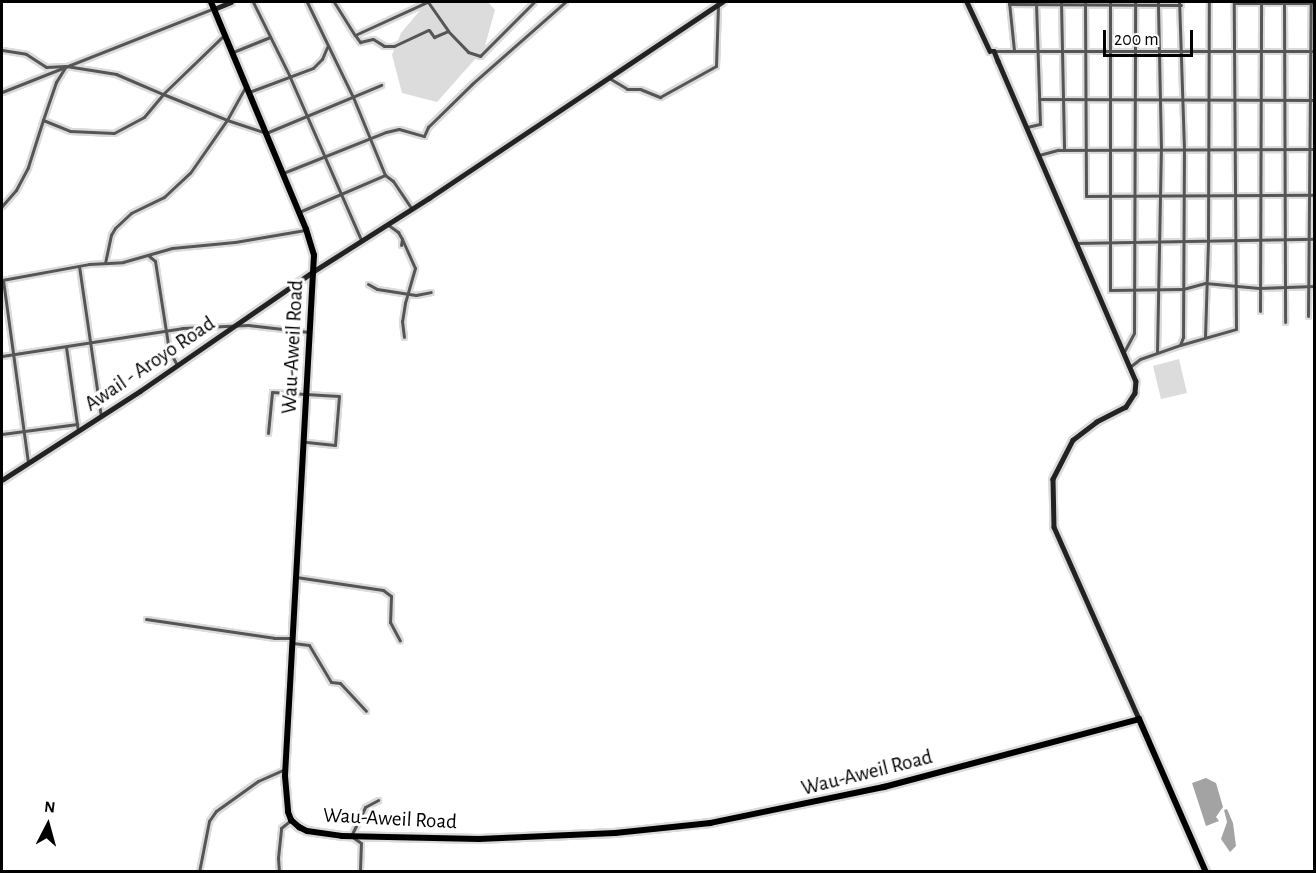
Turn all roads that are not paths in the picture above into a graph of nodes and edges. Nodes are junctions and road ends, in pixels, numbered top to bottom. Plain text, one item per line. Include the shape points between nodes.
1 (211, 2) edge
2 (231, 2) edge
3 (253, 2) edge
4 (307, 2) edge
5 (334, 2) edge
6 (427, 2) edge
7 (534, 2) edge
8 (565, 2) edge
9 (967, 2) edge
10 (1061, 2) edge
11 (1085, 2) edge
12 (1209, 2) edge
13 (1234, 2) edge
14 (1284, 2) edge
15 (720, 3) edge
16 (1009, 3) edge
17 (1036, 3) edge
18 (1110, 3) edge
19 (1135, 3) edge
20 (1158, 3) edge
21 (1180, 3) edge
22 (1261, 3) edge
23 (1312, 3) edge
24 (214, 9) junction
25 (448, 31) junction
26 (225, 35) junction
27 (355, 35) junction
28 (270, 37) junction
29 (327, 47) junction
30 (2, 50) edge
31 (1014, 50) junction
32 (1037, 50) junction
33 (1182, 50) junction
34 (1209, 50) junction
35 (1285, 50) junction
36 (994, 51) junction
37 (1062, 51) junction
38 (1085, 51) junction
39 (1110, 51) junction
40 (1134, 51) junction
41 (1159, 51) junction
42 (1233, 51) junction
43 (1313, 51) edge
44 (232, 52) junction
45 (1261, 52) junction
46 (66, 66) junction
47 (289, 75) junction
48 (609, 78) junction
49 (381, 85) dead end
50 (248, 89) junction
51 (2, 92) edge
52 (163, 94) junction
53 (353, 97) junction
54 (1062, 98) junction
55 (1086, 98) junction
56 (1110, 98) junction
57 (1135, 98) junction
58 (1160, 98) junction
59 (1039, 99) junction
60 (1184, 99) junction
61 (1209, 99) junction
62 (1233, 99) junction
63 (1260, 99) junction
64 (1285, 99) junction
65 (1313, 100) edge
66 (306, 115) junction
67 (43, 120) junction
68 (227, 120) junction
69 (1026, 127) junction
70 (266, 134) junction
71 (369, 137) junction
72 (1086, 149) junction
73 (1110, 149) junction
74 (1134, 149) junction
75 (1161, 149) junction
76 (1184, 149) junction
77 (1209, 149) junction
78 (1234, 149) junction
79 (1260, 149) junction
80 (1285, 149) junction
81 (1313, 149) edge
82 (1064, 150) junction
83 (1039, 155) junction
84 (324, 157) junction
85 (283, 172) junction
86 (385, 175) junction
87 (1312, 194) edge
88 (341, 195) junction
89 (1110, 196) junction
90 (1136, 196) junction
91 (1160, 197) junction
92 (1184, 197) junction
93 (1208, 197) junction
94 (1235, 197) junction
95 (1260, 197) junction
96 (1285, 197) junction
97 (2, 206) edge
98 (412, 209) junction
99 (299, 212) junction
100 (387, 224) junction
101 (306, 229) junction
102 (402, 239) junction
103 (1312, 239) edge
104 (361, 240) junction
105 (1261, 240) junction
106 (1285, 240) junction
107 (1235, 241) junction
108 (1159, 242) junction
109 (1183, 242) junction
110 (1208, 242) junction
111 (1077, 243) junction
112 (1109, 243) junction
113 (1135, 243) junction
114 (401, 245) dead end
115 (149, 256) junction
116 (105, 263) junction
117 (79, 266) junction
118 (314, 272) junction
119 (2, 280) edge
120 (1205, 283) junction
121 (368, 284) dead end
122 (1234, 285) junction
123 (1308, 286) junction
124 (1314, 286) edge
125 (1284, 287) junction
126 (1259, 288) junction
127 (1134, 290) junction
128 (1158, 290) junction
129 (1183, 290) junction
130 (431, 292) dead end
131 (409, 294) junction
132 (1260, 311) dead end
133 (1308, 316) dead end
134 (1285, 322) dead end
135 (236, 326) junction
136 (166, 331) junction
137 (310, 332) junction
138 (405, 337) dead end
139 (1204, 337) junction
140 (90, 343) junction
141 (1180, 345) junction
142 (66, 347) junction
143 (1125, 350) junction
144 (1157, 353) junction
145 (13, 354) junction
146 (2, 356) edge
147 (177, 365) junction
148 (1131, 366) junction
149 (307, 394) junction
150 (101, 416) junction
151 (77, 424) junction
152 (25, 429) junction
153 (78, 431) junction
154 (268, 433) dead end
155 (2, 434) edge
156 (304, 442) junction
157 (28, 464) junction
158 (2, 480) edge
159 (296, 576) junction
160 (146, 619) dead end
161 (292, 640) junction
162 (400, 641) dead end
163 (366, 711) dead end
164 (1138, 719) junction
165 (286, 769) junction
166 (378, 800) dead end
167 (291, 820) junction
168 (351, 836) junction
169 (360, 870) dead end
170 (199, 872) edge
171 (279, 872) edge
172 (1206, 872) edge

1 - 24 main road, Wau-Aweil Road
2 - 24 street
3 - 28 street
4 - 29 street
5 - 27 street
6 - 25 street
6 - 27 street
7 - 25 street via 480,56 468,52
8 - 71 street via 472,84 428,127 424,136 399,129
9 - 36 street via 990,51
10 - 11 street
10 - 17 street
10 - 37 street
11 - 18 street
11 - 38 street
12 - 34 street
13 - 22 street
13 - 42 street
14 - 22 street
14 - 23 street
14 - 35 street
15 - 48 street, Awail - Aroyo Road
15 - 48 street via 716,66 660,97 640,89 627,89
16 - 17 street
16 - 31 street
17 - 32 street
18 - 19 street
18 - 39 street
19 - 20 street
19 - 40 street
20 - 21 street
20 - 41 street
21 - 33 street
22 - 45 street
23 - 43 street
24 - 26 main road, Wau-Aweil Road
24 - 46 street
25 - 27 street via 434,37 429,30 394,46 384,46 373,39 360,42
26 - 44 main road, Wau-Aweil Road
26 - 52 street
28 - 44 street
28 - 47 street
29 - 47 street via 313,68
29 - 53 street
30 - 46 street via 26,54 46,67
31 - 32 street
31 - 36 street
32 - 37 street
32 - 59 street
33 - 34 street
33 - 41 street
33 - 60 street
34 - 42 street
34 - 61 street
35 - 43 street
35 - 45 street
35 - 64 street
36 - 69 street
37 - 38 street
37 - 54 street
38 - 39 street
38 - 55 street
39 - 40 street
39 - 56 street
40 - 41 street
40 - 57 street
41 - 58 street
42 - 45 street
42 - 62 street
43 - 65 street
44 - 50 main road, Wau-Aweil Road
45 - 63 street
46 - 51 street
46 - 52 street via 116,74
46 - 67 street
47 - 50 street
47 - 66 street
48 - 98 street, Awail - Aroyo Road
49 - 53 street
50 - 68 street
50 - 70 main road, Wau-Aweil Road
52 - 67 street via 144,117 114,133 70,131
52 - 68 street
53 - 66 street
53 - 71 street
54 - 55 street
54 - 59 street
54 - 82 street
55 - 56 street
55 - 72 street
56 - 57 street
56 - 73 street
57 - 58 street
57 - 74 street
58 - 60 street
58 - 75 street
59 - 69 street via 1040,124
60 - 61 street
60 - 76 street
61 - 62 street
61 - 77 street
62 - 63 street
62 - 78 street
63 - 64 street
63 - 79 street
64 - 65 street
64 - 80 street
65 - 81 street
66 - 70 street
66 - 84 street
67 - 97 street via 28,168
68 - 70 street
68 - 116 street via 190,173 164,197 131,213 116,228 108,242
69 - 83 street
70 - 85 main road, Wau-Aweil Road
71 - 84 street
71 - 86 street
72 - 73 street
72 - 82 street
72 - 89 street via 1086,196
73 - 74 street
73 - 89 street
74 - 75 street
74 - 90 street
75 - 76 street
75 - 91 street
76 - 77 street
76 - 92 street
77 - 78 street
77 - 93 street
78 - 79 street
78 - 94 street
79 - 80 street
79 - 95 street
80 - 81 street
80 - 96 street
81 - 87 street
82 - 83 street
83 - 111 street
84 - 85 street
84 - 88 street
85 - 99 main road, Wau-Aweil Road
86 - 88 street
86 - 98 street
87 - 96 street
87 - 103 street
88 - 99 street
88 - 104 street
89 - 90 street
89 - 112 street
90 - 91 street
90 - 113 street
91 - 92 street
91 - 108 street
92 - 93 street
92 - 109 street
93 - 94 street
93 - 110 street
94 - 95 street
94 - 107 street
95 - 96 street
95 - 105 street
96 - 106 street
98 - 100 street, Awail - Aroyo Road
99 - 101 main road, Wau-Aweil Road
100 - 102 street
100 - 104 street, Awail - Aroyo Road
101 - 115 street via 165,249
101 - 118 main road, Wau-Aweil Road via 314,255
102 - 114 street
102 - 131 street via 416,268
103 - 106 street
103 - 123 street
104 - 118 street, Awail - Aroyo Road
105 - 106 street
105 - 107 street
105 - 126 street
106 - 125 street
107 - 110 street
107 - 122 street
108 - 109 street
108 - 113 street
108 - 128 street
109 - 110 street
109 - 129 street
110 - 120 street
111 - 112 street
111 - 143 street
112 - 113 street
112 - 127 street via 1110,290
113 - 127 street
115 - 116 street
115 - 136 street via 155,261
116 - 117 street
117 - 119 street
117 - 140 street
118 - 135 street, Awail - Aroyo Road
118 - 137 main road, Wau-Aweil Road
119 - 145 street
120 - 122 street
120 - 129 street
120 - 139 street
121 - 131 street
122 - 126 street
122 - 139 street via 1236,329
123 - 124 street
123 - 125 street
123 - 133 street
125 - 126 street
125 - 134 street
126 - 132 street
127 - 128 street
127 - 143 street via 1134,333
128 - 129 street
128 - 144 street
129 - 141 street
130 - 131 street via 421,296
131 - 138 street via 402,321
135 - 136 street
135 - 137 street
135 - 147 street, Awail - Aroyo Road
136 - 140 street
136 - 147 street
137 - 149 main road, Wau-Aweil Road
139 - 141 street
140 - 142 street
140 - 150 street
141 - 144 street
142 - 145 street
142 - 151 street
143 - 148 street
144 - 148 street via 1140,358
145 - 146 street
145 - 152 street
147 - 150 street, Awail - Aroyo Road
148 - 164 street via 1137,386 1132,401 1073,440 1053,479 1054,527
149 - 154 street via 272,392
149 - 156 main road, Wau-Aweil Road
149 - 156 street via 339,396 335,445
150 - 153 street, Awail - Aroyo Road
151 - 152 street
151 - 153 street
152 - 155 street
152 - 157 street
153 - 157 street, Awail - Aroyo Road
156 - 159 main road, Wau-Aweil Road
157 - 158 street, Awail - Aroyo Road
159 - 161 main road, Wau-Aweil Road
159 - 162 street via 383,591 391,596 390,622
160 - 161 street
161 - 163 street via 309,645 331,682 340,683
161 - 165 main road, Wau-Aweil Road
164 - 168 main road, Wau-Aweil Road via 884,787 710,823 522,838
164 - 172 main road
165 - 167 main road, Wau-Aweil Road via 286,801
165 - 170 street via 258,781 216,810 207,829
166 - 168 street via 366,807
167 - 168 main road, Wau-Aweil Road via 302,830
167 - 171 street via 281,828
168 - 169 street via 361,843

